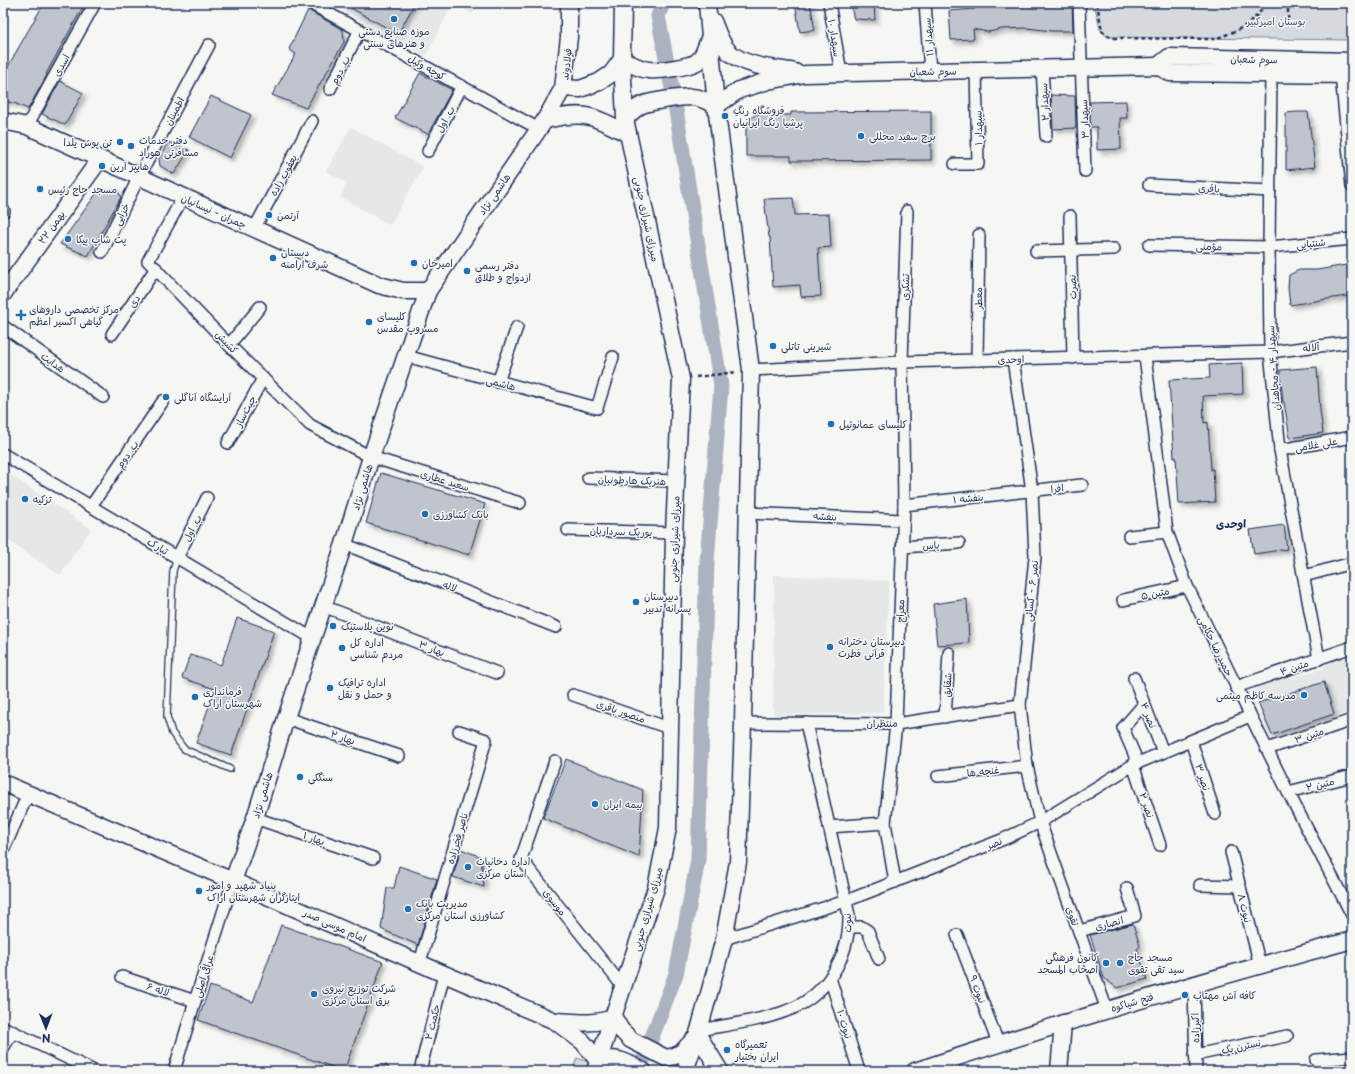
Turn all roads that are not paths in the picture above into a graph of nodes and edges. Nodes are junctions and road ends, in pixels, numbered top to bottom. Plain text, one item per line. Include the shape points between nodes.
1 (95, 3) edge
2 (569, 3) edge
3 (623, 3) edge
4 (829, 3) edge
5 (925, 3) edge
6 (1080, 3) edge
7 (707, 5) edge
8 (315, 6) dead end
9 (360, 30) junction
10 (710, 37) junction
11 (209, 45) dead end
12 (622, 59) junction
13 (1352, 61) edge
14 (1158, 66) junction
15 (1082, 67) junction
16 (1042, 68) junction
17 (976, 70) junction
18 (930, 71) junction
19 (841, 73) junction
20 (1271, 73) junction
21 (804, 74) junction
22 (1346, 75) edge
23 (462, 86) junction
24 (564, 88) junction
25 (330, 89) dead end
26 (716, 106) junction
27 (3, 121) edge
28 (312, 121) dead end
29 (542, 124) junction
30 (27, 126) junction
31 (627, 127) junction
32 (1046, 136) dead end
33 (428, 151) dead end
34 (100, 159) junction
35 (955, 164) dead end
36 (1085, 171) dead end
37 (139, 177) junction
38 (1149, 185) dead end
39 (1352, 186) edge
40 (1270, 191) junction
41 (183, 197) junction
42 (907, 211) dead end
43 (1070, 216) dead end
44 (254, 228) junction
45 (979, 235) dead end
46 (1352, 238) edge
47 (1149, 245) dead end
48 (1269, 246) junction
49 (1114, 248) dead end
50 (1071, 250) junction
51 (1036, 251) dead end
52 (102, 252) dead end
53 (156, 268) junction
54 (428, 291) junction
55 (3, 294) edge
56 (260, 307) dead end
57 (3, 326) edge
58 (517, 328) dead end
59 (112, 334) dead end
60 (1352, 342) edge
61 (229, 345) junction
62 (1270, 352) junction
63 (406, 356) junction
64 (1145, 356) junction
65 (613, 357) dead end
66 (1073, 358) junction
67 (1013, 359) junction
68 (977, 360) junction
69 (902, 362) junction
70 (751, 370) junction
71 (263, 378) junction
72 (498, 382) junction
73 (103, 397) dead end
74 (164, 401) dead end
75 (1352, 437) edge
76 (228, 443) dead end
77 (1280, 450) junction
78 (3, 454) edge
79 (371, 457) junction
80 (588, 478) dead end
81 (676, 481) junction
82 (1082, 485) dead end
83 (1032, 491) junction
84 (207, 498) dead end
85 (520, 503) dead end
86 (904, 505) junction
87 (91, 506) junction
88 (748, 513) junction
89 (903, 520) junction
90 (568, 530) dead end
91 (1167, 532) junction
92 (674, 533) junction
93 (1129, 536) dead end
94 (959, 543) dead end
95 (344, 544) junction
96 (902, 547) junction
97 (177, 558) junction
98 (1352, 563) edge
99 (1304, 576) junction
100 (1187, 586) junction
101 (1123, 600) dead end
102 (323, 606) junction
103 (556, 627) dead end
104 (312, 638) junction
105 (1352, 647) edge
106 (949, 653) dead end
107 (1319, 659) junction
108 (497, 673) dead end
109 (1134, 678) dead end
110 (1236, 687) junction
111 (573, 695) dead end
112 (1144, 704) junction
113 (1020, 705) junction
114 (1250, 716) junction
115 (945, 717) junction
116 (286, 718) junction
117 (1352, 720) edge
118 (743, 723) junction
119 (806, 723) junction
120 (896, 724) junction
121 (669, 728) junction
122 (459, 731) dead end
123 (1191, 741) junction
124 (1267, 749) junction
125 (1164, 752) junction
126 (399, 756) dead end
127 (555, 761) dead end
128 (1135, 764) junction
129 (1028, 766) junction
130 (230, 769) dead end
131 (938, 776) dead end
132 (1352, 776) edge
133 (3, 783) edge
134 (1288, 792) junction
135 (28, 794) junction
136 (1215, 814) dead end
137 (255, 818) junction
138 (1040, 822) junction
139 (885, 823) junction
140 (829, 827) junction
141 (1160, 845) dead end
142 (3, 851) edge
143 (1231, 852) dead end
144 (373, 858) dead end
145 (233, 881) junction
146 (895, 882) junction
147 (1200, 885) dead end
148 (1240, 886) junction
149 (1127, 888) dead end
150 (846, 901) junction
151 (1352, 915) edge
152 (849, 927) junction
153 (1078, 931) junction
154 (957, 935) dead end
155 (724, 939) junction
156 (1352, 940) edge
157 (879, 959) dead end
158 (420, 962) junction
159 (1260, 965) junction
160 (444, 974) junction
161 (122, 977) dead end
162 (830, 978) junction
163 (1194, 984) junction
164 (624, 988) junction
165 (195, 1001) junction
166 (1107, 1010) junction
167 (614, 1018) junction
168 (555, 1021) junction
169 (1063, 1023) junction
170 (8, 1030) edge
171 (698, 1033) junction
172 (1287, 1036) dead end
173 (998, 1043) junction
174 (3, 1048) edge
175 (1195, 1055) junction
176 (1352, 1058) edge
177 (1316, 1060) dead end
178 (597, 1066) edge
179 (946, 1066) edge
180 (94, 1071) edge
181 (174, 1071) edge
182 (420, 1071) edge
183 (643, 1071) edge
184 (685, 1071) edge
185 (720, 1071) edge
186 (859, 1071) edge
187 (915, 1071) edge
188 (1059, 1071) edge
189 (1196, 1071) edge

1 - 30 street, اسدی via 47,95
2 - 24 street, فولادوند
3 - 12 street, میرزای شیرازی جنوبی
4 - 19 street, سپهدار ۱۰
5 - 18 street, سپهدار ۱۱
6 - 15 street, سپهدار ۳
7 - 10 street
7 - 21 street via 722,43 729,51 750,63
8 - 9 street, کوچه وکیل
9 - 23 street, کوچه وکیل
9 - 25 street, ب. دوم
10 - 12 street via 698,62 689,66 650,70
10 - 26 street
11 - 37 street, اطمینان
12 - 24 street via 611,74 599,82 580,89
12 - 31 street, میرزای شیرازی جنوبی
13 - 14 street, سوم شعبان via 1169,57
14 - 15 street, سوم شعبان
14 - 20 street, سوم شعبان via 1170,73
15 - 16 street, سوم شعبان
15 - 36 street, سپهدار ۳
16 - 17 street, سوم شعبان
16 - 32 street, سپهدار ۲
17 - 18 street, سوم شعبان
17 - 35 street, سپهدار ۱ via 978,164
18 - 19 street, سوم شعبان
19 - 21 street, سوم شعبان
20 - 22 street, سوم شعبان
20 - 40 street, سپهدار ۴ - مجاهدان
21 - 26 street, سوم شعبان via 739,90
22 - 39 street
23 - 29 street, کوچه وکیل
23 - 33 street, ب. اول
24 - 29 street, فولادوند
26 - 31 street via 693,97 653,101 633,110
26 - 70 street
27 - 30 street, چمران - نیسانیان
28 - 44 street, یعقوب زاده
29 - 31 street via 562,116 586,116
29 - 54 street, هاشمی نژاد
30 - 34 street, چمران - نیسانیان
31 - 81 street, میرزای شیرازی جنوبی via 681,379
34 - 37 street, چمران - نیسانیان
34 - 55 street, ۲۲ بهمن
37 - 41 street, چمران - نیسانیان
37 - 52 street, خزایی
38 - 40 street, باقری
40 - 48 street, سپهدار ۴ - مجاهدان
41 - 44 street, چمران - نیسانیان
41 - 53 street via 148,261
42 - 69 street, تشکری
43 - 50 street, نصرت
44 - 54 street, چمران - نیسانیان via 379,284 403,291
45 - 68 street, معطر
46 - 48 street, شنتیایی
47 - 48 street, مؤمنی
48 - 62 street, سپهدار ۴ - مجاهدان
49 - 50 street
50 - 51 street
50 - 66 street, نصرت
53 - 59 street, دی
53 - 61 street, کشیش
54 - 63 street, هاشمی نژاد
56 - 61 street
57 - 73 street, هدایت
58 - 72 street
60 - 62 street, آلاله
61 - 71 street, کشیش
62 - 64 street, اوحدی
62 - 77 street, سپهدار ۴ - مجاهدان
63 - 72 street, هاشمی
63 - 79 street, هاشمی نژاد
64 - 66 street, اوحدی
64 - 91 street, حمیدرضا حکامی
65 - 72 street, هاشمی via 597,408
66 - 67 street, اوحدی
67 - 68 street, اوحدی
67 - 83 street, نصر ۶ - کسائی
68 - 69 street, اوحدی
69 - 70 street, اوحدی
69 - 86 street, معراج
70 - 88 street
71 - 76 street, چیت‌ساز
71 - 79 street, کشیش via 310,425
74 - 87 street, ب. دوم
75 - 77 street, علی غلامی
77 - 99 street, سپهدار ۴ - مجاهدان
78 - 87 street, تبارک
79 - 85 street, سعید عطاری
79 - 95 street, هاشمی نژاد
80 - 81 street, هنریک هارطونیان
81 - 92 street, میرزای شیرازی جنوبی
82 - 83 street, افرا
83 - 86 street, بنفشه ۱
83 - 113 street, نصر ۶ - کسائی via 1035,557
84 - 97 street, ب. اول
86 - 89 street, معراج
87 - 97 street, تبارک
88 - 89 street, بنفشه
88 - 118 street
89 - 96 street, معراج
90 - 92 street, یوریک سرداریان
91 - 93 street
91 - 100 street, حمیدرضا حکامی
92 - 121 street, میرزای شیرازی جنوبی
94 - 96 street, یاس
95 - 102 street, هاشمی نژاد
95 - 103 street, لاله
96 - 120 street, معراج
97 - 104 street, تبارک
97 - 130 lane via 173,571 167,716 172,733 184,749
98 - 99 street
99 - 107 street, سپهدار ۴ - مجاهدان
100 - 101 street, متین ۵
100 - 110 street, حمیدرضا حکامی
102 - 104 street, هاشمی نژاد
102 - 108 street, بهار ۳
104 - 116 street, هاشمی نژاد
105 - 107 street, متین ۴
106 - 115 street, شقایق
107 - 110 street, متین ۴
109 - 112 street, نصر ۴
110 - 114 street, حمیدرضا حکامی
111 - 121 street, منصور باقری
112 - 125 street, نصر ۴
112 - 128 street, نصر ۲ via 1123,728
113 - 115 street, منتظران
113 - 129 street, نصر ۶ - کسائی
114 - 123 street, نصر
114 - 124 street, حمیدرضا حکامی
115 - 120 street, منتظران
116 - 126 street, بهار ۲
116 - 137 street, هاشمی نژاد
117 - 124 street, متین ۳
118 - 119 street, منتظران
118 - 155 street via 738,862
119 - 120 street, منتظران
119 - 140 street, نبوت
120 - 139 street, معراج
121 - 164 street, میرزای شیرازی جنوبی via 668,828 656,888
122 - 158 street, ناصر فخرزاده via 486,740
123 - 125 street, نصر
123 - 136 street, نصر ۳
124 - 134 street, حمیدرضا حکامی
125 - 128 street, نصر
127 - 164 street, موسوی via 521,859
128 - 138 street, نصر
128 - 141 street, نصر ۲
129 - 131 street, غنچه ها
129 - 138 street, نصر ۶ - کسائی
132 - 134 street, متین ۲
133 - 135 street, امام موسی صدر
134 - 151 street, حمیدرضا حکامی
135 - 142 street
135 - 145 street, امام موسی صدر
137 - 144 street, بهار ۱
137 - 145 street, هاشمی نژاد
138 - 146 street, نصر
138 - 153 street, تقوی
139 - 140 street
139 - 146 street, معراج
140 - 150 street, نبوت
143 - 148 street, نبوت ۸
145 - 158 street, امام موسی صدر
145 - 165 street, عراقی اصلی
146 - 150 street, نصر
147 - 148 street
148 - 159 street, نبوت ۸
149 - 153 street, انصاری via 1135,916
150 - 152 street, نبوت
150 - 155 street, نصر
152 - 157 street via 862,927 868,931
152 - 162 street, نبوت via 843,954
153 - 166 street, تقوی
154 - 173 street, نبوت ۹
155 - 171 street
156 - 159 street, فتح شیاکوه
158 - 160 street, امام موسی صدر
159 - 163 street, فتح شیاکوه
160 - 168 street, امام موسی صدر
160 - 182 street, حکمت ۲
161 - 165 street, لاله ۶
162 - 171 street, نبوت via 811,998 787,1011
162 - 186 street, نبوت ۱۰
163 - 166 street, فتح شیاکوه
163 - 175 street, اکبرزاده
164 - 167 street, میرزای شیرازی جنوبی
165 - 181 street, عراقی اصلی
166 - 169 street, فتح شیاکوه
167 - 168 street, امام موسی صدر via 590,1023
167 - 171 street via 631,1040 666,1058 682,1052
167 - 178 street, میرزای شیرازی جنوبی
168 - 178 street, امام موسی صدر via 583,1042
169 - 173 street, فتح شیاکوه
169 - 188 street
170 - 174 street
170 - 180 street
171 - 184 street
171 - 185 street
172 - 175 street, نسترن یک
173 - 179 street, فتح شیاکوه
175 - 189 street, اکبرزاده
176 - 177 street
178 - 183 street via 606,1059 614,1059
179 - 187 street, فتح شیاکوه

